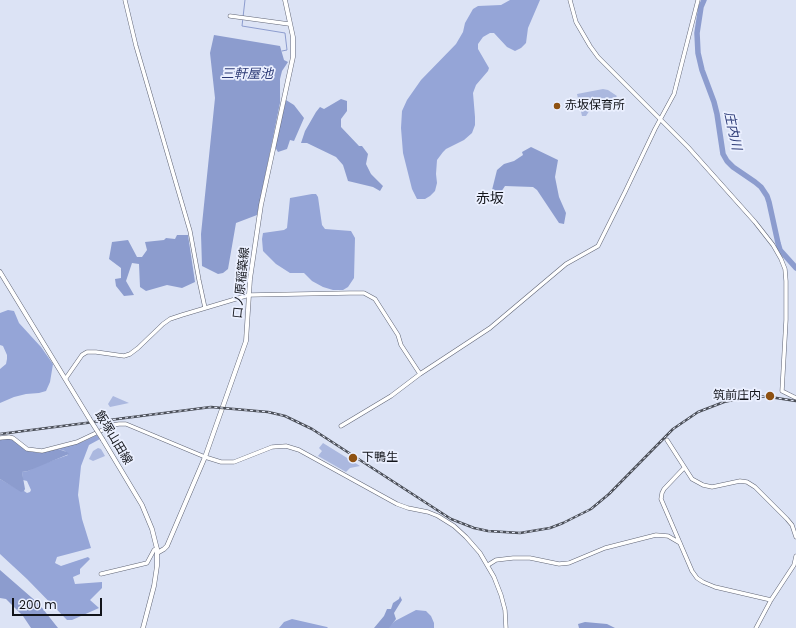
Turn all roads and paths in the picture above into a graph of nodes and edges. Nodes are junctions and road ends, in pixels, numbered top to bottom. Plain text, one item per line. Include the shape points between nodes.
1 (125, 0) edge
2 (285, 0) edge
3 (570, 0) edge
4 (698, 0) edge
5 (230, 16) dead end
6 (289, 24) junction
7 (660, 120) junction
8 (0, 272) edge
9 (249, 295) junction
10 (206, 308) junction
11 (420, 374) junction
12 (66, 378) junction
13 (796, 398) edge
14 (341, 426) dead end
15 (0, 438) edge
16 (667, 440) dead end
17 (205, 457) junction
18 (684, 468) junction
19 (795, 532) edge
20 (796, 537) edge
21 (681, 544) junction
22 (157, 551) junction
23 (796, 556) edge
24 (488, 565) junction
25 (101, 574) dead end
26 (771, 600) junction
27 (143, 628) edge
28 (506, 628) edge
29 (756, 628) edge

1 - 10 street via 190,231
2 - 6 main road, 口ノ原稲築線
3 - 7 street via 576,22 598,57
4 - 7 street via 674,94
5 - 6 street
6 - 9 main road, 口ノ原稲築線 via 293,37 293,57 262,205
7 - 11 street via 598,246 566,264 490,328
7 - 13 street via 688,147 755,222 781,260 786,281 782,391
8 - 12 main road, 飯塚山田線
9 - 10 street
9 - 11 street via 350,292 369,295 398,335 401,345
9 - 17 main road, 口ノ原稲築線 via 246,340
10 - 12 street via 170,319 130,354 124,356 87,352 82,355
11 - 14 street via 391,396
12 - 22 main road, 飯塚山田線, bridge via 142,505 152,529
15 - 17 street via 13,438 27,449 42,451 77,442 119,424 131,426
16 - 18 street
17 - 22 main road, 口ノ原稲築線 via 167,546
17 - 24 street via 229,462 272,447 286,446 300,450 397,504 438,516 466,537
18 - 19 street via 692,479 703,485 712,487 740,481 751,484 785,516
18 - 21 street via 664,489 661,500
19 - 20 street
21 - 24 street via 668,536 656,535 605,548 569,563 509,558 496,560
21 - 26 street via 692,571 703,582
22 - 25 street via 154,550 147,563
22 - 27 main road, 飯塚山田線 via 154,586
23 - 26 street via 794,565
24 - 28 street via 501,594
26 - 29 street

